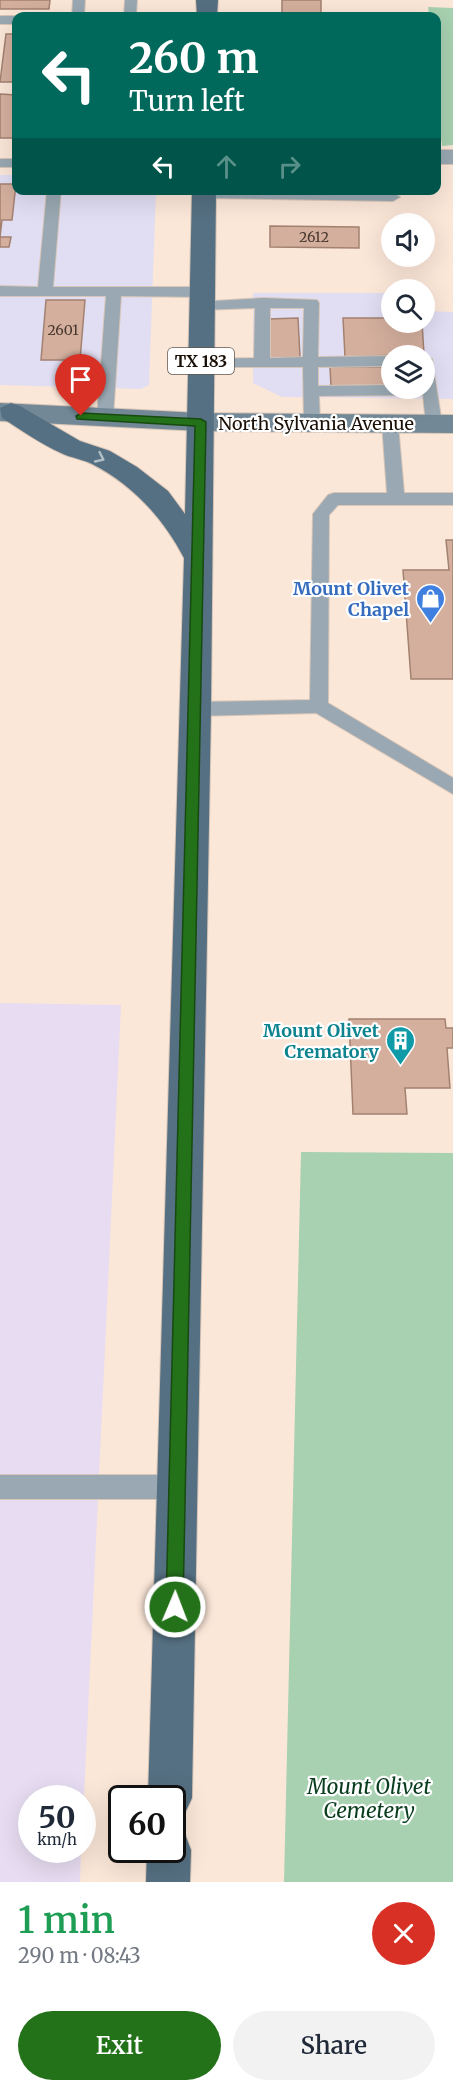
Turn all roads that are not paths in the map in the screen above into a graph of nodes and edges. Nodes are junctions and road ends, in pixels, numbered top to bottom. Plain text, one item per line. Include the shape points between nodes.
1 (453, 157) edge
2 (453, 163) edge
3 (54, 195) edge
4 (204, 195) edge
5 (317, 195) edge
6 (393, 197) dead end
7 (0, 291) edge
8 (45, 291) junction
9 (114, 291) junction
10 (202, 298) junction
11 (263, 303) junction
12 (310, 362) junction
13 (381, 362) edge
14 (262, 363) junction
15 (201, 364) junction
16 (381, 389) edge
17 (310, 391) junction
18 (433, 399) edge
19 (5, 412) edge
20 (105, 418) junction
21 (201, 422) junction
22 (312, 423) junction
23 (390, 424) junction
24 (443, 424) edge
25 (396, 499) junction
26 (453, 499) edge
27 (199, 559) junction
28 (319, 706) junction
29 (196, 709) junction
30 (453, 787) edge
31 (0, 1487) edge
32 (178, 1487) junction
33 (170, 1785) edge
34 (169, 1863) edge
35 (168, 1882) edge

1 - 2 lane
3 - 8 lane
4 - 10 main road, TX 183
5 - 6 lane
7 - 8 lane
8 - 9 lane
9 - 10 lane
9 - 20 lane
10 - 11 lane
10 - 15 main road, TX 183
11 - 12 lane via 312,303
11 - 14 lane
12 - 13 lane
12 - 14 lane
12 - 17 lane
14 - 15 lane
15 - 21 main road, TX 183
16 - 17 lane
17 - 22 lane
18 - 24 lane
19 - 20 main road, North Sylvania Avenue
19 -> 27 main road via 127,473 158,498
20 - 21 main road, North Sylvania Avenue
21 - 22 main road, North Sylvania Avenue
21 - 27 main road, TX 183
22 - 23 main road, North Sylvania Avenue
23 - 24 main road, North Sylvania Avenue
23 - 25 lane
25 - 26 lane
25 - 28 lane via 334,500 321,514
27 - 29 main road, TX 183
28 - 29 lane
28 - 30 lane
29 - 32 main road, TX 183
31 - 32 lane
32 - 33 main road, TX 183
34 - 35 main road

